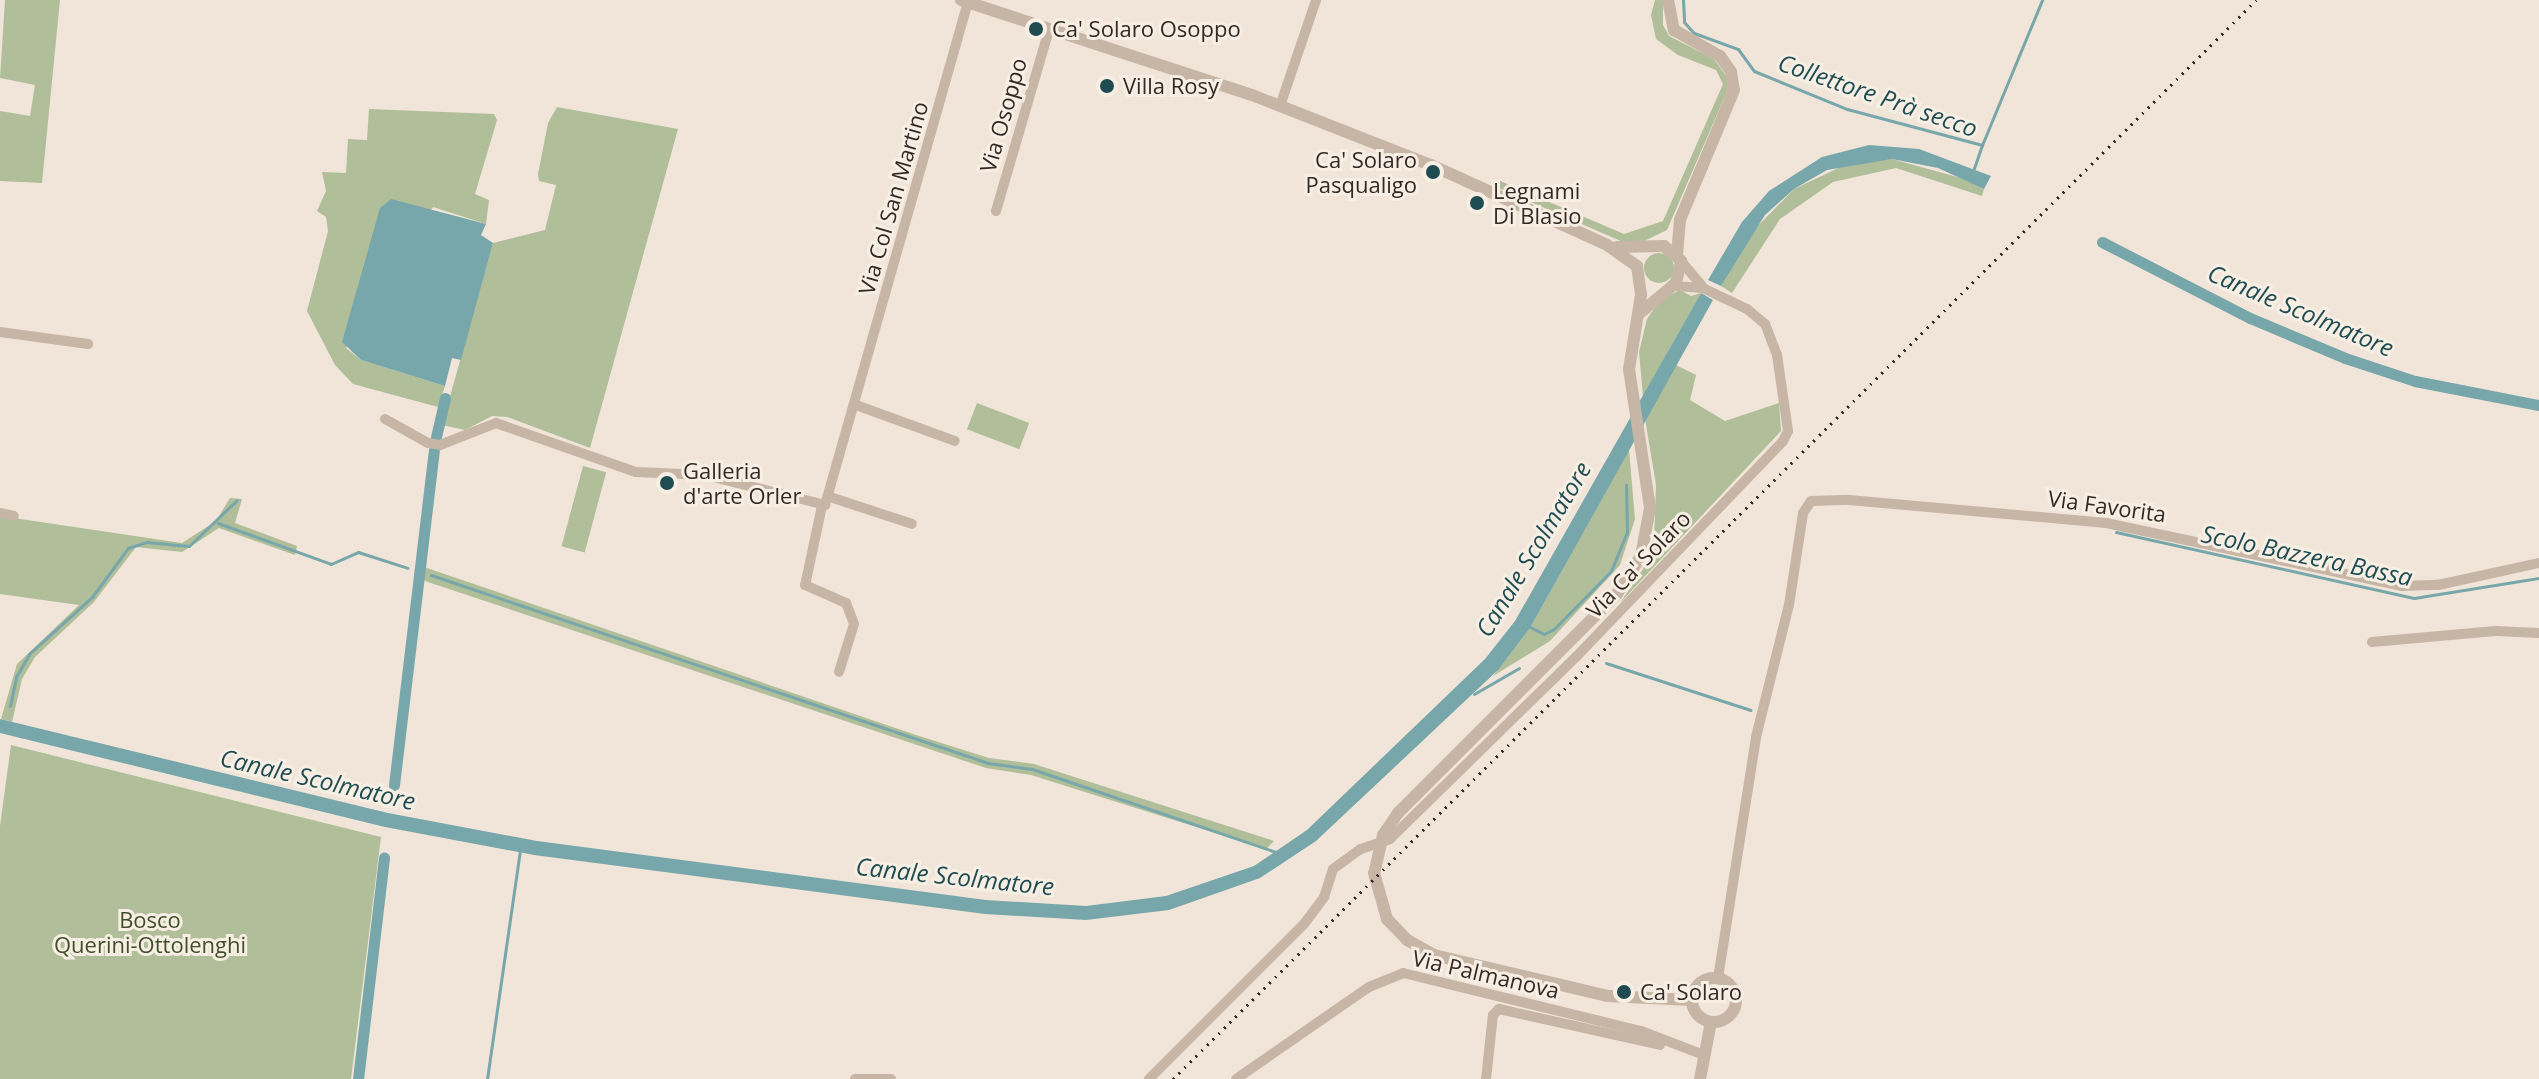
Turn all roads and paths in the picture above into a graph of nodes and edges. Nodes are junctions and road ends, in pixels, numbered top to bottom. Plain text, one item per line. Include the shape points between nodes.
1 (1316, 0) edge
2 (1668, 0) edge
3 (965, 1) edge
4 (1049, 30) junction
5 (1280, 106) junction
6 (996, 211) dead end
7 (1680, 220) junction
8 (1607, 245) junction
9 (1653, 247) junction
10 (1679, 258) junction
11 (1637, 266) junction
12 (1641, 281) junction
13 (1667, 288) junction
14 (1703, 288) junction
15 (1637, 318) junction
16 (0, 332) edge
17 (88, 344) dead end
18 (856, 405) junction
19 (385, 419) dead end
20 (955, 441) dead end
21 (830, 497) junction
22 (822, 506) junction
23 (0, 513) edge
24 (14, 516) dead end
25 (912, 524) dead end
26 (2539, 563) edge
27 (2539, 633) edge
28 (2372, 642) dead end
29 (839, 672) dead end
30 (1718, 978) junction
31 (1692, 1000) junction
32 (1711, 1022) junction
33 (1670, 1044) junction
34 (1704, 1055) junction
35 (855, 1079) edge
36 (891, 1079) edge
37 (1149, 1079) edge
38 (1236, 1079) edge
39 (1486, 1079) edge
40 (1700, 1079) edge

1 - 5 street
2 - 7 street via 1670,23 1679,36 1720,56 1733,80 1733,98
3 - 4 street, Via Ca' Solaro
3 - 18 street, Via Col San Martino
4 - 5 street, Via Ca' Solaro
4 - 6 street, Via Osoppo
5 - 8 street, Via Ca' Solaro via 1471,182
7 - 9 street
7 - 10 street
8 - 9 street, Via Ca' Solaro
8 - 11 street, Via Ca' Solaro
9 - 10 street, Via Ca' Solaro
9 - 11 street
10 - 13 street via 1680,276
10 - 14 street, Via Ca' Solaro
11 - 12 street, Via Ca' Solaro
12 - 13 street, Via Ca' Solaro
12 - 15 street, Via Ca' Solaro
13 - 14 street, Via Ca' Solaro
13 - 15 street
14 - 37 street, Via Ca' Solaro, bridge via 1747,309 1771,333 1788,431 1783,441 1576,657 1390,839 1361,849 1333,869 1324,897 1304,924
15 - 31 street, Via Ca' Solaro via 1629,353 1649,519 1641,556 1628,580 1398,813 1378,848 1375,886 1397,932 1434,955 1596,994
16 - 17 street
18 - 20 street
18 - 21 street, Via Col San Martino
19 - 22 street via 440,445 496,423 512,426 636,472 705,475
21 - 22 street, Via Col San Martino
21 - 25 street
22 - 29 street via 805,585 846,603 854,624
23 - 24 street
26 - 30 street, Via Favorita via 2414,587 2106,523 1849,500 1808,504 1756,737
27 - 28 street via 2496,631
30 - 31 street via 1697,986
30 - 32 street via 1730,984 1736,1003 1730,1015
31 - 32 street via 1696,1012
32 - 34 street
33 - 34 street, Via Palmanova
33 - 38 street, Via Palmanova via 1641,1031 1403,973 1369,987
33 - 39 street via 1499,1009 1493,1015
34 - 40 street
35 - 36 street

